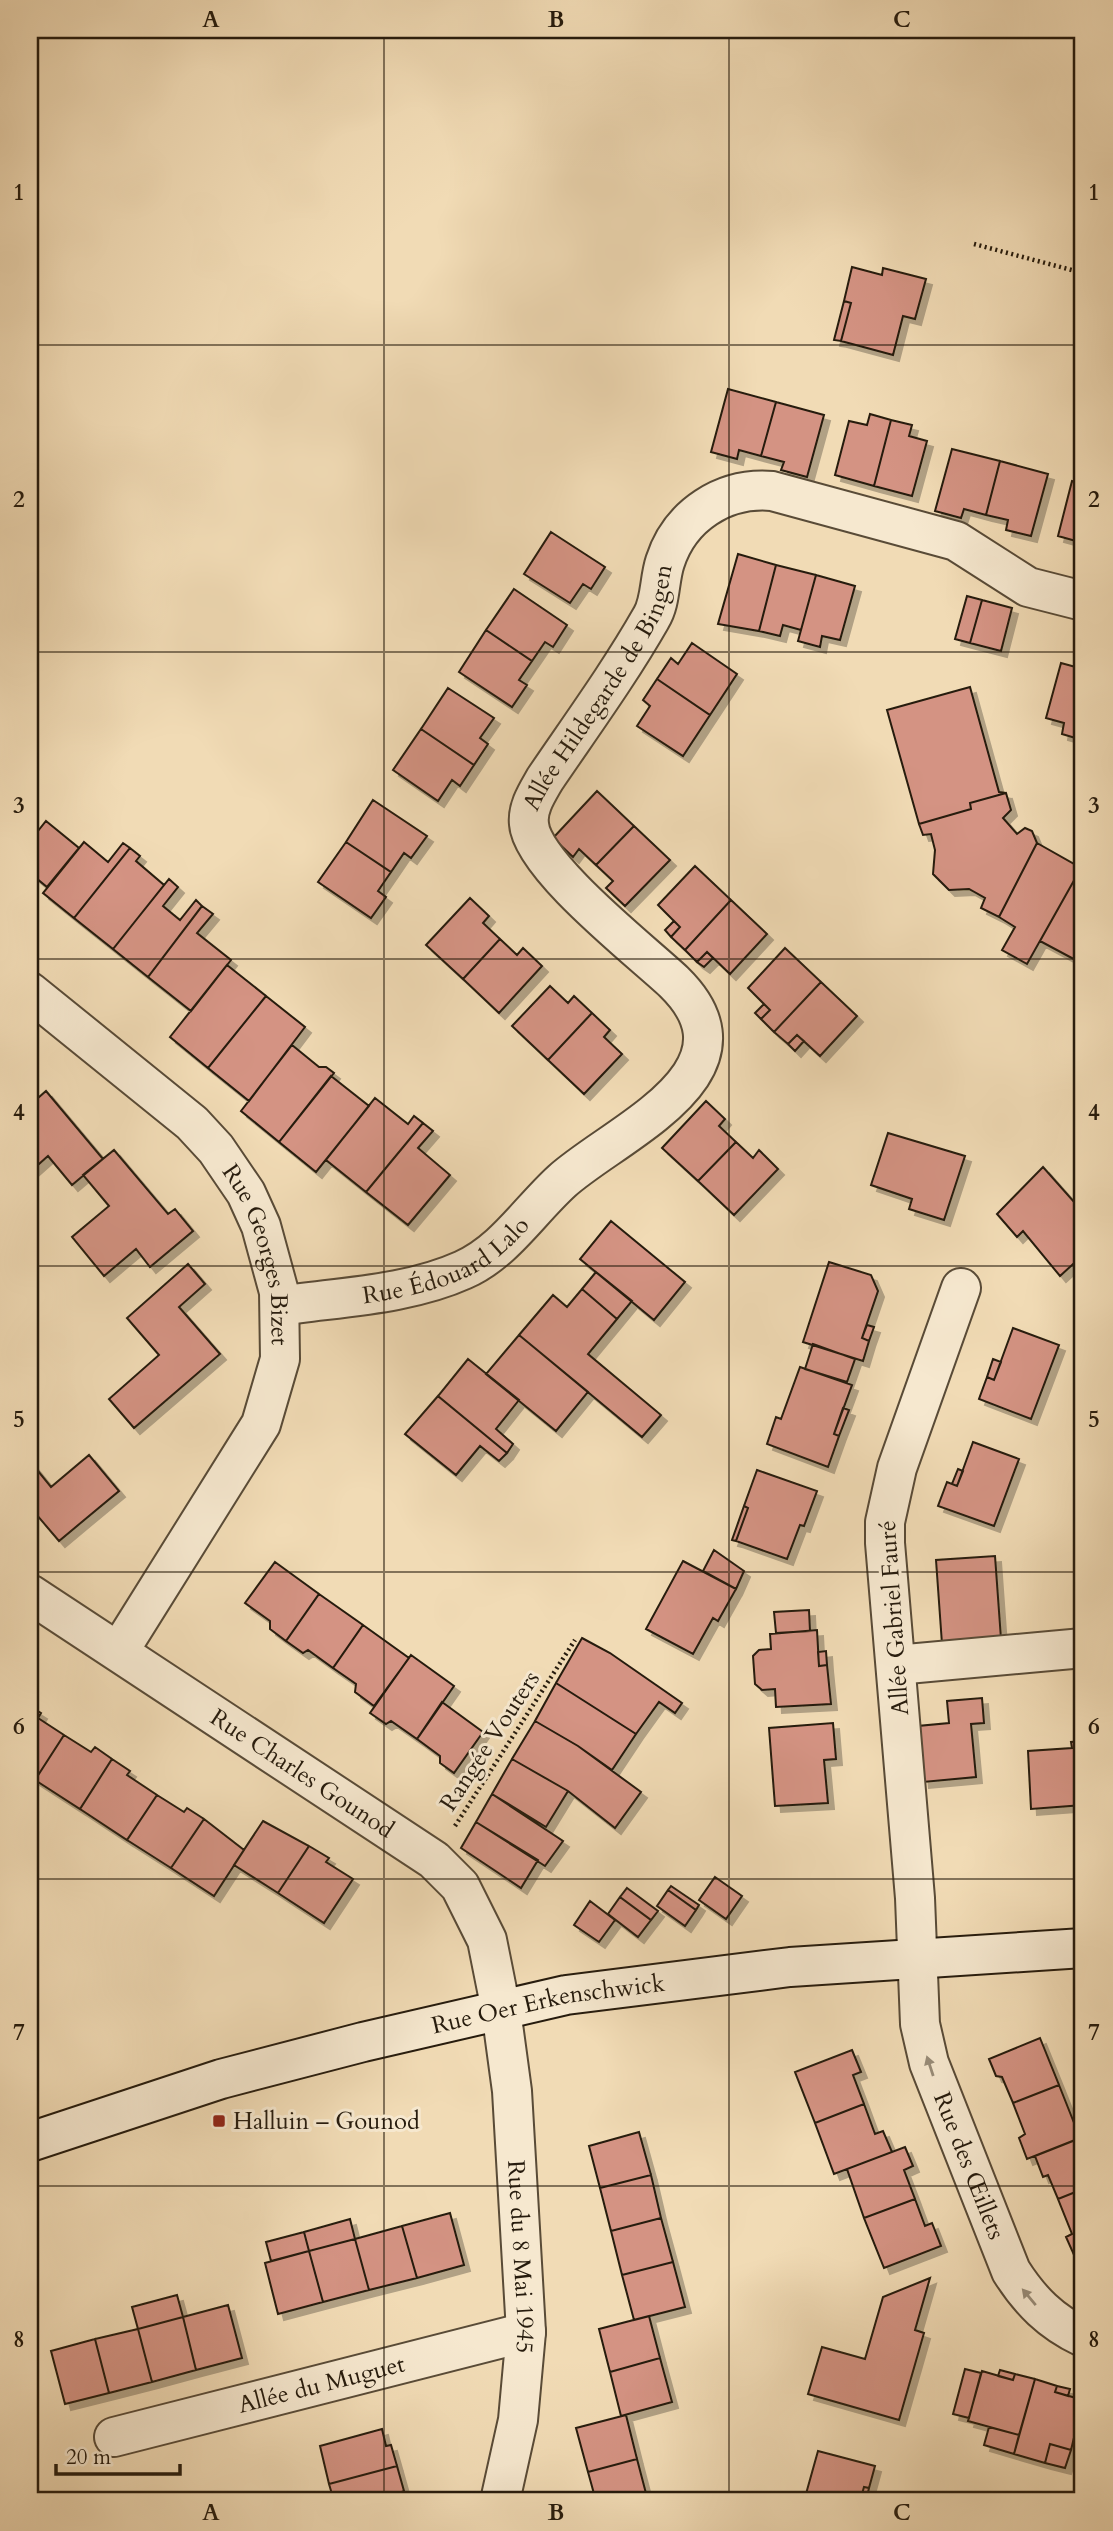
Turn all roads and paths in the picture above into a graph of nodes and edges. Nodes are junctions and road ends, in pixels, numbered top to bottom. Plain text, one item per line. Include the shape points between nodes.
1 (974, 244) dead end
2 (1083, 273) edge
3 (1083, 601) edge
4 (30, 992) edge
5 (585, 1163) joint
6 (961, 1288) dead end
7 (280, 1306) junction
8 (30, 1594) edge
9 (575, 1640) dead end
10 (1083, 1648) edge
11 (119, 1651) junction
12 (896, 1665) junction
13 (434, 1860) junction
14 (1083, 1948) edge
15 (918, 1959) junction
16 (501, 2010) junction
17 (30, 2142) edge
18 (526, 2332) junction
19 (1083, 2337) edge
20 (114, 2437) dead end
21 (500, 2501) edge

1 - 2 path
3 - 5 street, Allée Hildegarde de Bingen via 1017,582 956,541 772,491 745,491 717,500 683,527 665,562 654,614 545,779 529,814 534,843 548,863 682,989 701,1032 697,1064 678,1094
4 - 7 street, Rue Georges Bizet via 192,1123 216,1149 246,1193 261,1226 277,1276
5 - 7 street, Rue Édouard Lalo via 492,1254 471,1267 418,1285
6 - 12 street, Allée Gabriel Fauré via 905,1440 888,1506 885,1543
7 - 11 street, Rue Georges Bizet via 280,1359 261,1424
8 - 11 street, Rue Charles Gounod
9 - 13 path, Rangée Vouters
10 - 12 street
11 - 13 street, Rue Charles Gounod
12 - 15 street, Allée Gabriel Fauré
13 - 16 street, Rue Charles Gounod via 460,1886 478,1919
14 - 15 street, Rue Oer Erkenschwick
15 - 16 street, Rue Oer Erkenschwick via 683,1978 566,1995
19 -> 15 street, Rue des Œillets via 1044,2313 1011,2271 929,2063 920,2024
16 - 17 street, Rue Oer Erkenschwick via 221,2078
16 - 18 street, Rue du 8 Mai 1945 via 512,2091
18 - 20 street, Allée du Muguet
18 - 21 street, Rue du 8 Mai 1945 via 518,2420

